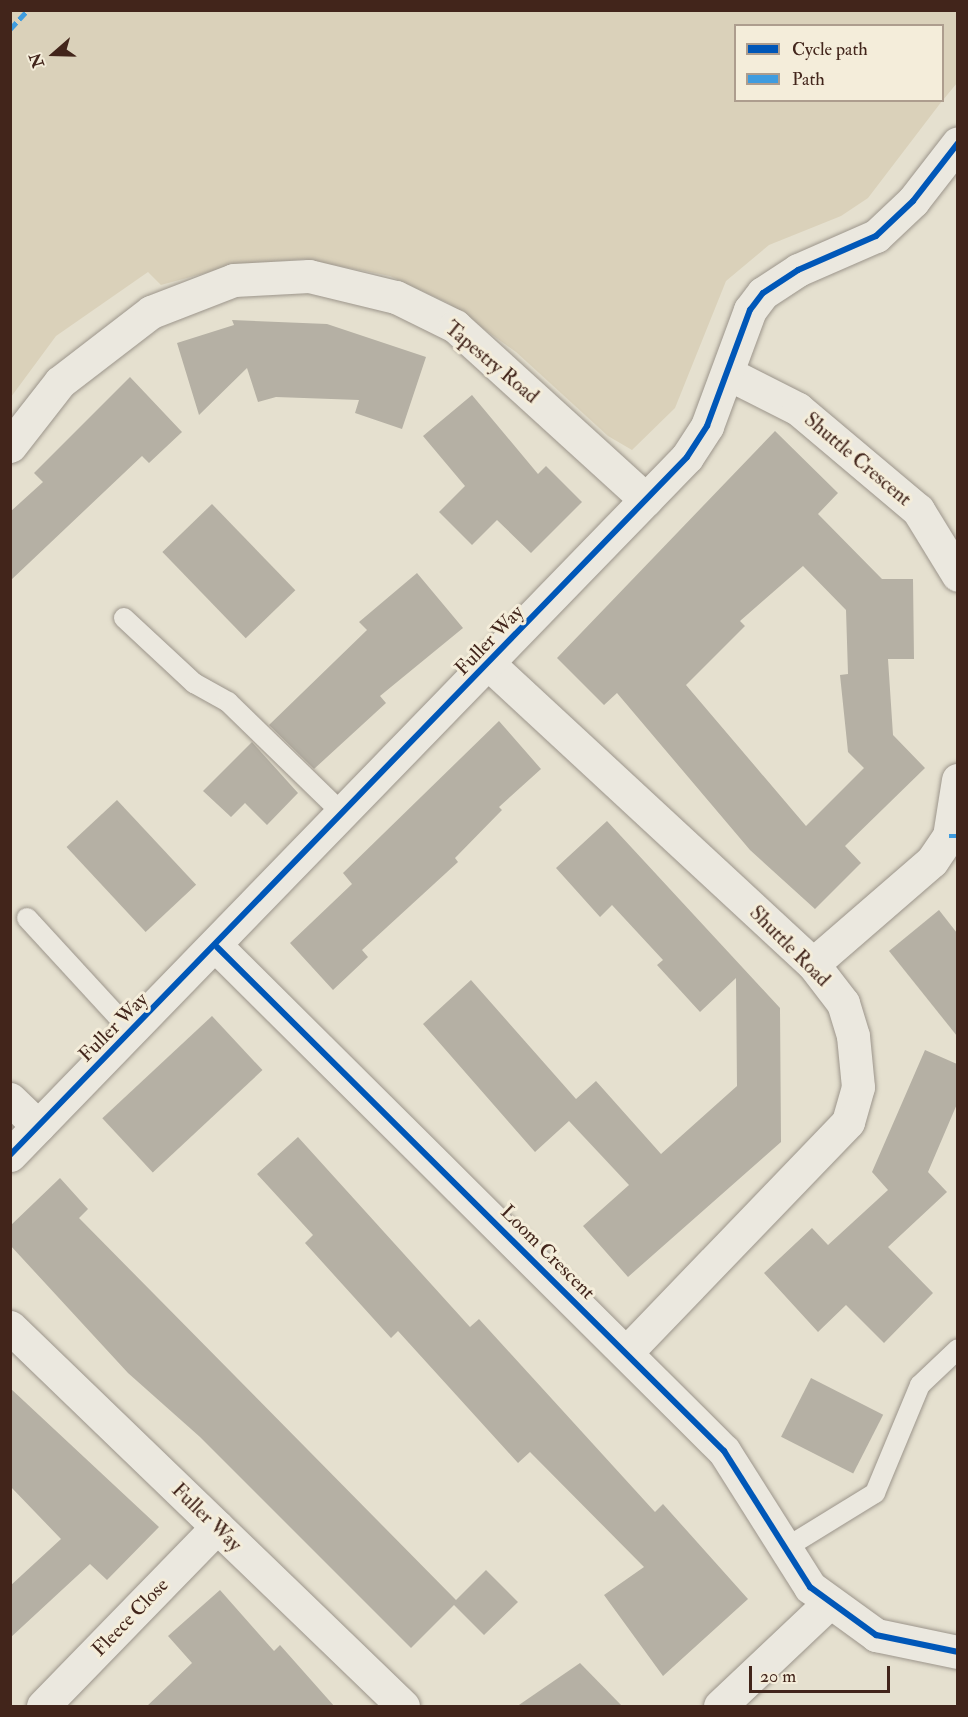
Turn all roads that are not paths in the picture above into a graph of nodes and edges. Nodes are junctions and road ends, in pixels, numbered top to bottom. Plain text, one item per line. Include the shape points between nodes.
1 (957, 143) edge
2 (729, 374) junction
3 (10, 446) edge
4 (646, 500) junction
5 (957, 574) edge
6 (124, 618) dead end
7 (489, 664) junction
8 (957, 780) edge
9 (342, 813) junction
10 (27, 918) dead end
11 (217, 947) junction
12 (813, 964) junction
13 (132, 1032) junction
14 (10, 1099) edge
15 (38, 1126) junction
16 (10, 1155) edge
17 (10, 1327) edge
18 (957, 1349) edge
19 (626, 1353) junction
20 (218, 1527) junction
21 (784, 1550) junction
22 (828, 1604) junction
23 (957, 1653) edge
24 (43, 1707) edge
25 (403, 1707) edge
26 (720, 1707) edge

1 - 2 street, Fuller Way via 912,201 876,236 798,270 763,293 750,310
2 - 4 street, Fuller Way via 700,440
2 - 5 street, Shuttle Crescent via 798,409 918,510 936,531
3 - 4 street, Tapestry Road via 60,382 151,312 234,280 309,276 396,297 455,326
4 - 7 street, Fuller Way
6 - 9 lane via 194,683 228,702
7 - 9 street, Fuller Way
7 - 12 street, Shuttle Road
8 - 12 street via 949,836 932,861
9 - 11 street, Fuller Way
10 - 13 lane
11 - 13 street, Fuller Way
11 - 19 street, Loom Crescent
12 - 19 street, Shuttle Road via 849,1016 857,1060 856,1105 809,1167
13 - 15 street, Fuller Way
14 - 15 street
15 - 16 street, Fuller Way
17 - 20 street, Fuller Way
18 - 21 lane via 920,1385 874,1493
19 - 21 street, Loom Crescent via 724,1451
20 - 24 street, Fleece Close
20 - 25 street, Fuller Way
21 - 22 street, Loom Crescent via 795,1570
22 - 23 street via 876,1635
22 - 26 street

